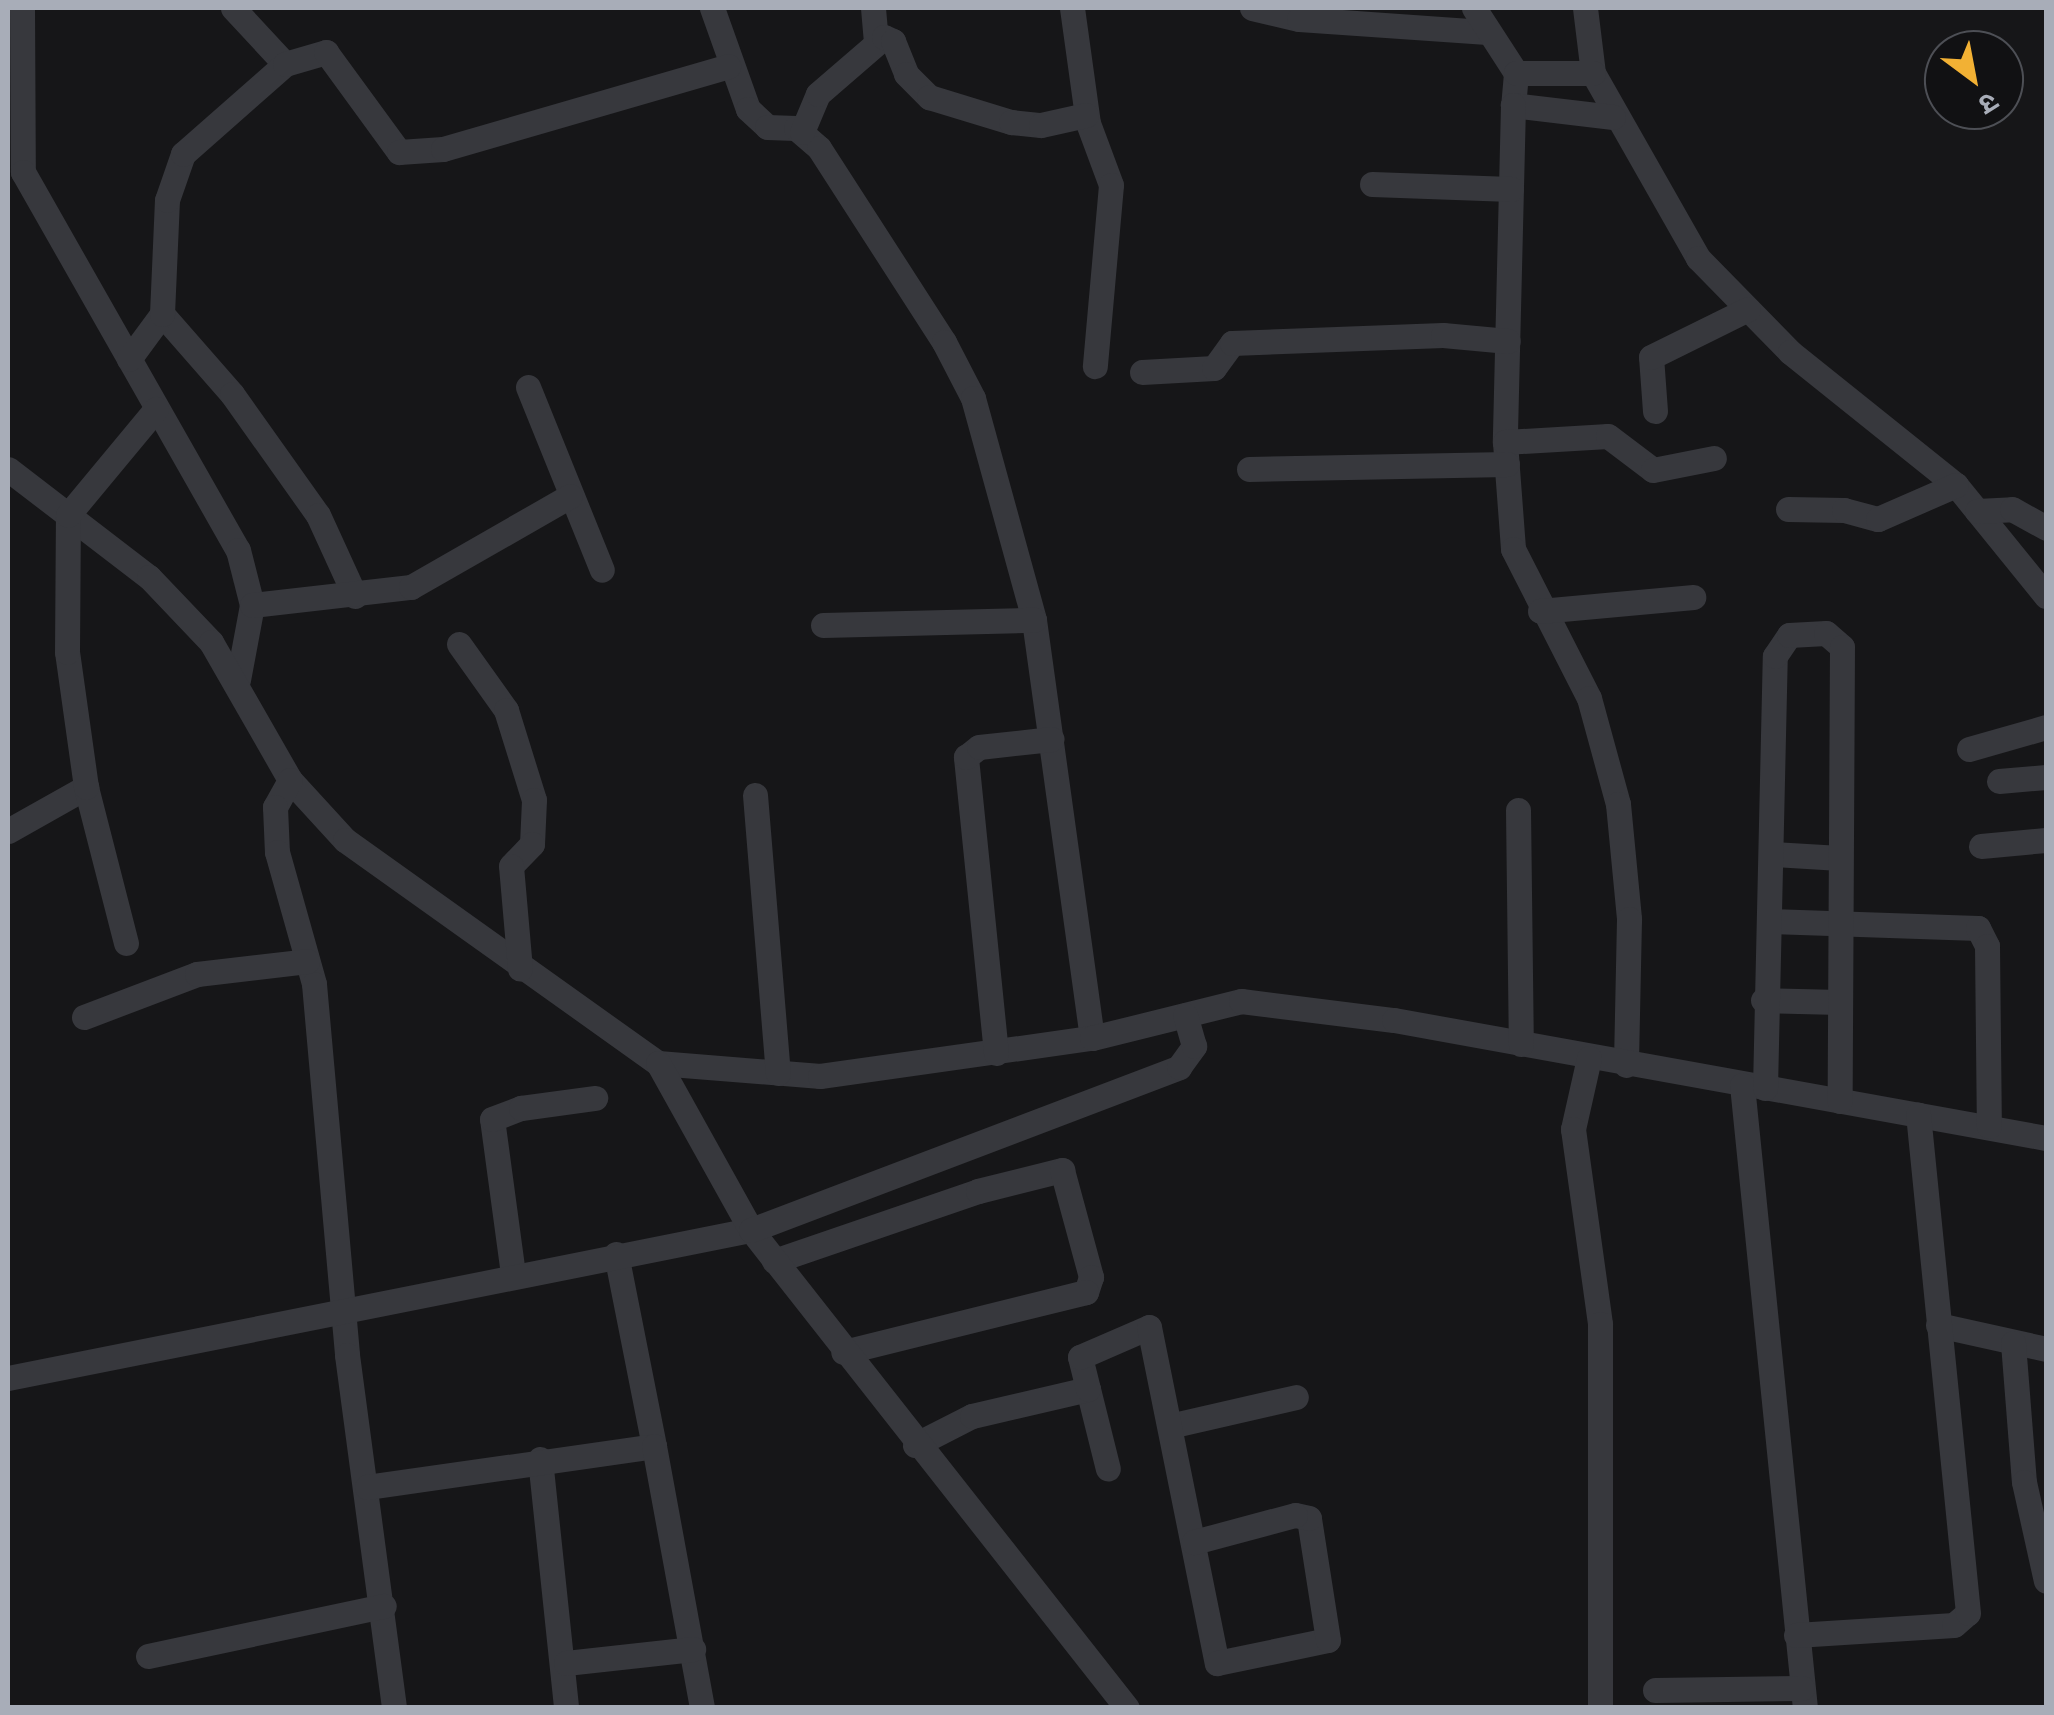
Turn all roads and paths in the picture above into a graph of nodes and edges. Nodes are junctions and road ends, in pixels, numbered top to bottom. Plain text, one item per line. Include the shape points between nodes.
1 (22, 8) edge
2 (233, 8) edge
3 (712, 8) edge
4 (873, 8) edge
5 (1072, 8) edge
6 (1252, 8) edge
7 (1474, 8) edge
8 (1585, 8) edge
9 (1484, 32) junction
10 (876, 41) junction
11 (285, 64) junction
12 (728, 66) junction
13 (1516, 72) junction
14 (1594, 73) junction
15 (1513, 105) junction
16 (1086, 115) junction
17 (1614, 117) junction
18 (802, 132) junction
19 (1372, 184) dead end
20 (1511, 189) junction
21 (1748, 309) junction
22 (162, 314) junction
23 (1508, 341) junction
24 (129, 359) junction
25 (1095, 366) dead end
26 (1142, 372) dead end
27 (528, 387) dead end
28 (156, 408) junction
29 (1655, 411) dead end
30 (1506, 453) junction
31 (1714, 458) dead end
32 (8, 469) edge
33 (1248, 469) dead end
34 (1956, 485) junction
35 (570, 496) junction
36 (1788, 509) dead end
37 (1978, 511) junction
38 (68, 515) junction
39 (2046, 528) edge
40 (602, 570) dead end
41 (355, 596) junction
42 (1693, 596) dead end
43 (2046, 596) edge
44 (252, 606) junction
45 (1540, 610) junction
46 (1034, 620) junction
47 (823, 625) dead end
48 (460, 644) dead end
49 (238, 680) junction
50 (2046, 727) edge
51 (1052, 740) junction
52 (1969, 748) dead end
53 (2046, 777) edge
54 (290, 780) junction
55 (1998, 780) dead end
56 (86, 787) junction
57 (755, 795) dead end
58 (1518, 810) dead end
59 (8, 830) edge
60 (2046, 840) edge
61 (1981, 846) dead end
62 (1774, 854) junction
63 (1840, 858) junction
64 (1770, 921) junction
65 (1839, 922) junction
66 (126, 943) dead end
67 (307, 961) junction
68 (520, 969) junction
69 (1763, 1000) junction
70 (1840, 1002) junction
71 (84, 1017) dead end
72 (1190, 1031) junction
73 (1092, 1038) junction
74 (1520, 1044) junction
75 (996, 1053) junction
76 (658, 1063) junction
77 (1626, 1065) junction
78 (778, 1073) junction
79 (1583, 1076) junction
80 (1753, 1087) junction
81 (594, 1098) dead end
82 (1840, 1101) junction
83 (1918, 1114) junction
84 (1988, 1126) junction
85 (2046, 1138) edge
86 (751, 1230) junction
87 (616, 1254) junction
88 (774, 1261) junction
89 (513, 1274) junction
90 (344, 1307) junction
91 (1938, 1325) junction
92 (2013, 1343) junction
93 (2046, 1350) edge
94 (843, 1352) junction
95 (8, 1378) edge
96 (1088, 1389) junction
97 (1296, 1398) dead end
98 (1174, 1425) junction
99 (916, 1444) junction
100 (654, 1446) junction
101 (540, 1460) junction
102 (1108, 1469) dead end
103 (367, 1487) junction
104 (2037, 1498) edge
105 (1194, 1542) junction
106 (2046, 1581) edge
107 (384, 1606) junction
108 (1796, 1634) junction
109 (693, 1649) junction
110 (148, 1656) dead end
111 (566, 1663) junction
112 (1655, 1690) dead end
113 (1804, 1698) edge
114 (394, 1708) edge
115 (566, 1708) edge
116 (702, 1708) edge
117 (1126, 1708) edge
118 (1600, 1708) edge

1 - 24 street via 22,172
2 - 11 street
3 - 12 street
4 - 10 street
5 - 16 street
6 - 9 street via 1299,18
7 - 9 street
8 - 14 street
9 - 13 street
10 - 16 street via 894,41 906,74 929,96 1010,122
10 - 18 street via 818,94
11 - 12 street via 326,52 400,152 442,149
11 - 22 street via 184,154 167,200
12 - 18 street via 758,122
13 - 14 street
13 - 15 street
14 - 17 street
15 - 17 street
15 - 20 street
16 - 25 street via 1111,185
17 - 21 street via 1698,258
18 - 46 street via 819,148 944,342 972,398
19 - 20 street
20 - 23 street
21 - 29 street via 1651,357
21 - 34 street via 1790,352
22 - 24 street
22 - 41 street via 232,394 318,515
23 - 26 street via 1443,335 1232,343 1214,368
23 - 30 street
24 - 28 street
27 - 35 street
28 - 38 street
28 - 44 street via 218,505 250,579
30 - 31 street via 1608,436 1653,470
30 - 33 street
30 - 45 street via 1513,550
32 - 38 street
34 - 36 street via 1878,520 1844,510
34 - 37 street
35 - 40 street
35 - 41 street via 411,587
37 - 39 street via 2012,510
37 - 43 street
38 - 49 street via 149,577
38 - 56 street via 67,652
41 - 44 street
42 - 45 street
44 - 49 street
45 - 77 street via 1601,727 1618,804 1629,918
46 - 47 street
46 - 51 street
48 - 68 street via 506,710 534,800 532,844 511,866
49 - 54 street
50 - 52 street
51 - 73 street
51 - 75 street via 979,747 966,756
53 - 55 street
54 - 67 street via 275,806 277,852
54 - 68 street via 346,840
56 - 59 street
56 - 66 street
57 - 78 street
58 - 74 street
60 - 61 street
62 - 63 street
62 - 63 street via 1775,656 1789,636 1826,633 1842,648
62 - 64 street
63 - 65 street
64 - 65 street
64 - 69 street
65 - 70 street
65 - 84 street via 1969,926 1984,936
67 - 71 street via 198,974
67 - 90 street
68 - 76 street
69 - 70 street
69 - 80 street
70 - 82 street
72 - 73 street
72 - 74 street via 1258,1002
72 - 86 street via 1180,1067
73 - 75 street
74 - 79 street
75 - 78 street via 820,1076
76 - 78 street
76 - 86 street
77 - 79 street
77 - 80 street
79 - 118 street via 1576,1184 1600,1324
80 - 82 street
80 - 108 street
81 - 89 street via 521,1108 492,1120
82 - 83 street
83 - 84 street
83 - 91 street
84 - 85 street
86 - 87 street
86 - 88 street
87 - 89 street
87 - 100 street
88 - 94 street
88 - 94 street via 978,1191 1062,1170 1091,1277 1086,1292
89 - 90 street
90 - 95 street
90 - 103 street
91 - 92 street
91 - 108 street via 1965,1620
92 - 93 street
92 - 104 street
94 - 99 street
96 - 98 street via 1080,1357 1149,1327
96 - 99 street via 972,1416
96 - 102 street
97 - 98 street
98 - 105 street
99 - 117 street
100 - 101 street
100 - 109 street
101 - 103 street
101 - 111 street
103 - 107 street
104 - 106 street
105 - 105 street via 1217,1662 1328,1640 1309,1518 1296,1515
107 - 110 street
107 - 114 street
108 - 113 street
109 - 111 street
109 - 116 street
111 - 115 street
112 - 113 street

